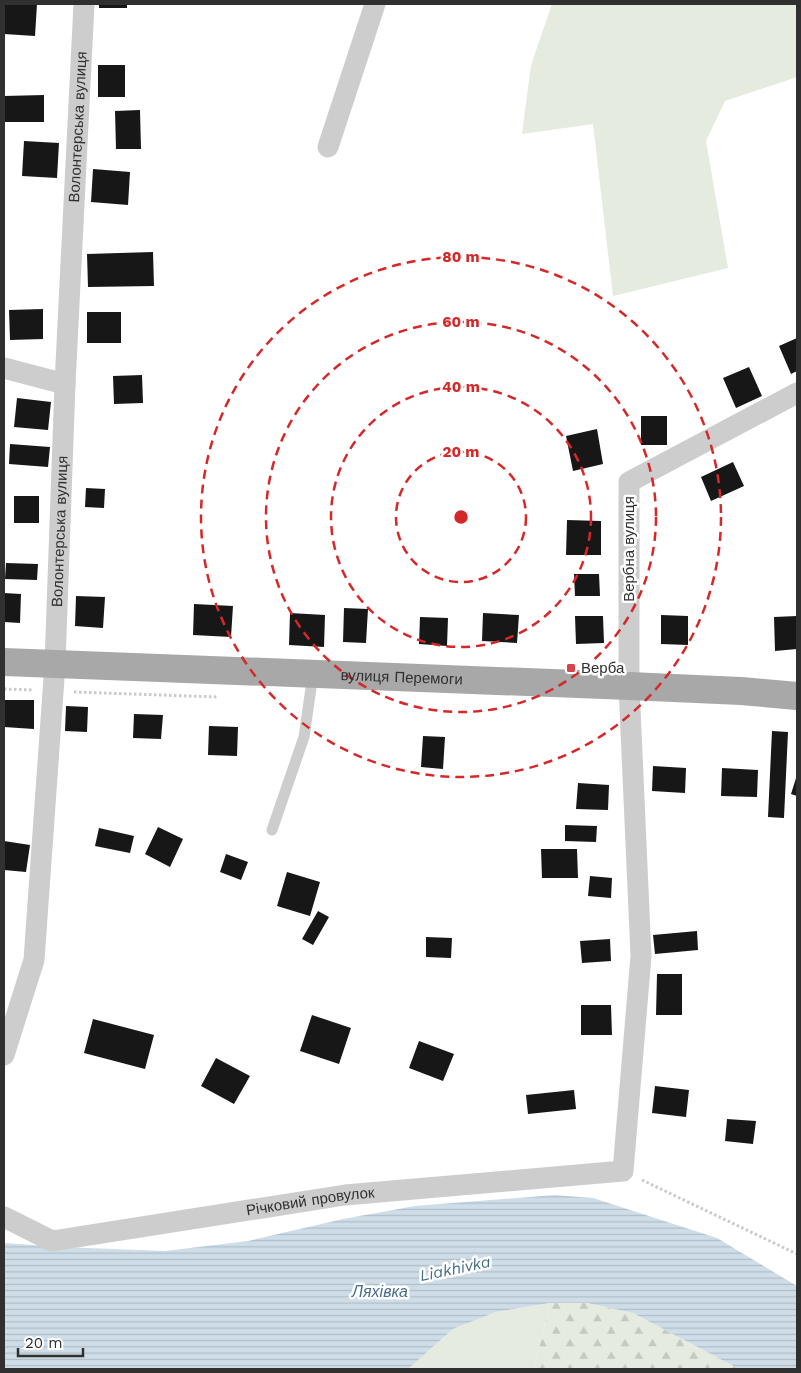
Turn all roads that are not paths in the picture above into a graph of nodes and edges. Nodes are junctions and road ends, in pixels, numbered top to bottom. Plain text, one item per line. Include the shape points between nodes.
1 (84, 4) edge
2 (375, 4) edge
3 (328, 147) dead end
4 (4, 368) edge
5 (65, 384) junction
6 (797, 393) edge
7 (4, 662) edge
8 (55, 664) junction
9 (313, 674) junction
10 (629, 686) junction
11 (797, 696) edge
12 (272, 830) dead end
13 (4, 1055) edge
14 (4, 1217) edge

1 - 5 street, Волонтерська вулиця
2 - 3 street
4 - 5 street
5 - 8 street, Волонтерська вулиця
6 - 10 street, Вербна вулиця via 629,482
7 - 8 main road, вулиця Перемоги
8 - 9 main road, вулиця Перемоги
8 - 13 street, Волонтерська вулиця via 34,960
9 - 10 main road, вулиця Перемоги
9 - 12 lane via 304,737
10 - 11 main road, вулиця Перемоги
10 - 14 street, Річковий провулок via 640,956 623,1170 345,1195 52,1240

